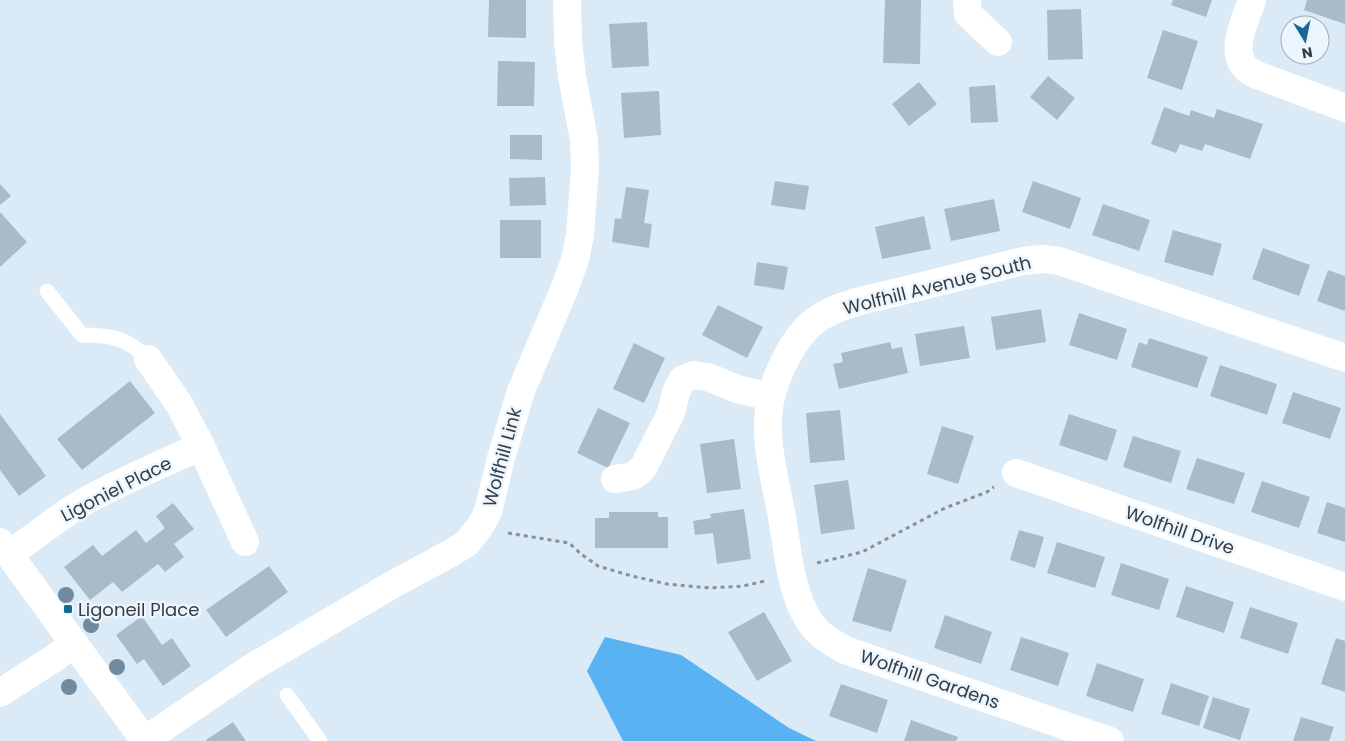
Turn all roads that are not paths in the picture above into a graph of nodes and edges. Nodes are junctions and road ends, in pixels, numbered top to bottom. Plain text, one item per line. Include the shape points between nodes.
1 (567, 0) edge
2 (967, 0) edge
3 (1252, 0) edge
4 (998, 42) dead end
5 (1345, 108) edge
6 (47, 291) dead end
7 (1345, 358) edge
8 (148, 359) joint
9 (771, 397) junction
10 (201, 446) junction
11 (1016, 473) road end
12 (615, 479) dead end
13 (245, 542) dead end
14 (4, 548) edge
15 (791, 569) joint
16 (1345, 586) edge
17 (73, 643) junction
18 (0, 693) edge
19 (287, 695) dead end
20 (145, 740) edge
21 (320, 741) edge
22 (1110, 741) edge

1 - 20 street, Wolfhill Link via 572,76 584,140 585,176 580,235 564,290 521,391 500,458 489,508 478,529 451,553 259,663
2 - 4 street via 968,14
3 - 5 street via 1239,43 1240,57 1246,69
6 - 8 lane via 82,335 118,338 136,347
7 - 9 street, Wolfhill Avenue South via 1059,261 1043,259 1023,261 837,309 816,320 802,333 781,370
8 - 10 street
9 - 12 street via 737,389 708,377 694,375 682,380 671,413 643,468 633,476
9 - 15 street, Wolfhill Avenue South via 768,420 770,452
10 - 13 street
10 - 14 street, Ligoniel Place via 84,501 27,542
11 - 16 street, Wolfhill Drive
14 - 17 street
15 - 22 street, Wolfhill Gardens via 810,623 845,650
17 - 18 street
17 - 20 street
19 - 21 lane

